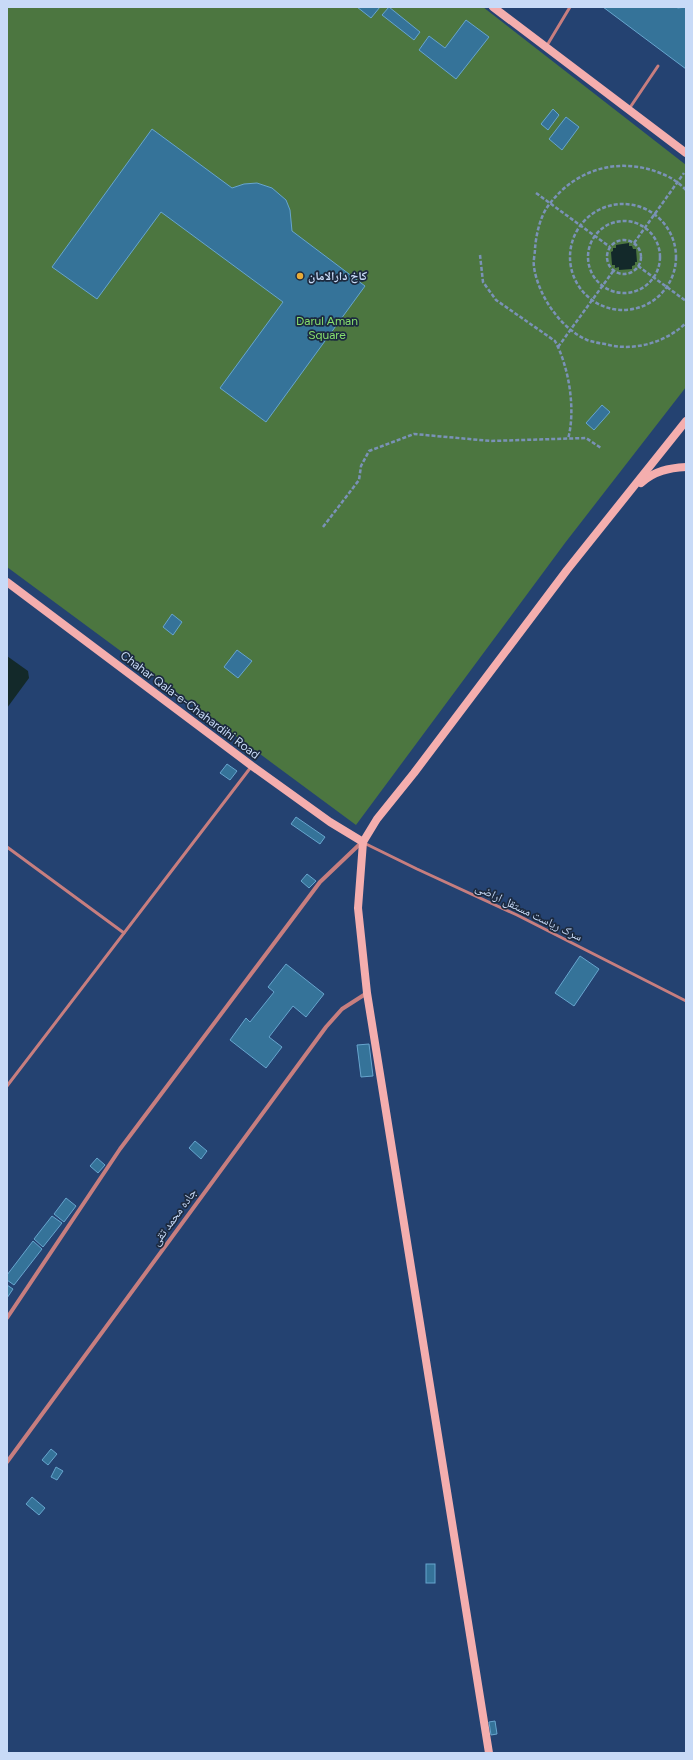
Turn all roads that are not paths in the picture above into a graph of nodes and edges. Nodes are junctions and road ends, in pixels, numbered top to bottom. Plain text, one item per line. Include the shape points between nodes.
1 (493, 7) edge
2 (570, 7) edge
3 (546, 47) junction
4 (658, 66) dead end
5 (629, 109) junction
6 (686, 153) edge
7 (686, 423) edge
8 (686, 467) edge
9 (623, 500) junction
10 (7, 582) edge
11 (252, 766) junction
12 (362, 842) junction
13 (7, 847) edge
14 (124, 933) junction
15 (367, 993) junction
16 (686, 1001) edge
17 (7, 1086) edge
18 (7, 1318) edge
19 (7, 1462) edge
20 (489, 1753) edge

1 - 3 main road
2 - 3 lane
3 - 5 main road
4 - 5 lane
5 - 6 main road
7 - 9 main road
8 - 9 main road via 668,468 648,476
9 - 12 main road via 562,576
10 - 11 main road, Chahar Qala-e-Chahardihi Road
11 - 12 main road, Chahar Qala-e-Chahardihi Road
11 - 14 lane
12 - 15 main road via 358,908
12 - 16 lane, سرک ریاست مستقل اراضی via 517,915
12 - 18 street via 320,882 120,1149
13 - 14 lane
14 - 17 lane
15 - 19 street, جاده محمد تقی via 342,1009 326,1027
15 - 20 main road

